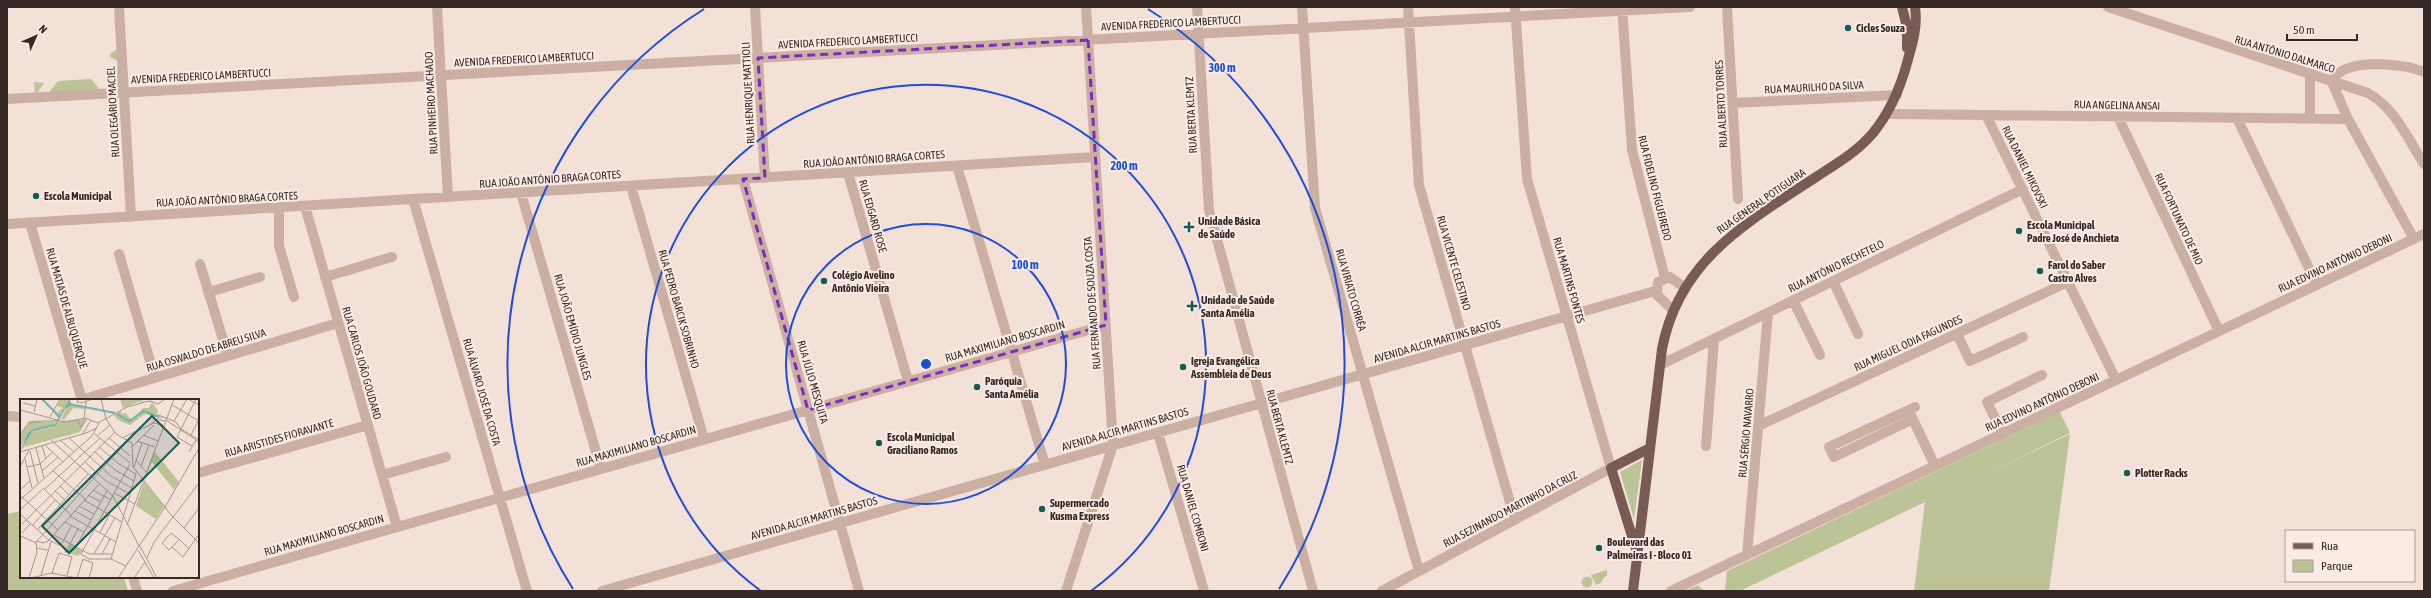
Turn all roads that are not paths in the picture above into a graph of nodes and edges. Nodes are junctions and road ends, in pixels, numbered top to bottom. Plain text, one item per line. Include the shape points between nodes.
1 (119, 7) edge
2 (437, 7) edge
3 (755, 7) edge
4 (1086, 7) edge
5 (1196, 7) edge
6 (1302, 7) edge
7 (1408, 7) edge
8 (1690, 7) edge
9 (1727, 7) edge
10 (1902, 7) edge
11 (1914, 7) edge
12 (2108, 7) edge
13 (1622, 9) edge
14 (1515, 12) edge
15 (1409, 22) junction
16 (1304, 28) junction
17 (1198, 34) junction
18 (1088, 40) junction
19 (758, 58) junction
20 (1907, 64) junction
21 (2424, 72) edge
22 (2310, 73) junction
23 (441, 75) junction
24 (2331, 80) junction
25 (124, 93) junction
26 (1897, 95) junction
27 (7, 99) edge
28 (1732, 103) junction
29 (1887, 114) junction
30 (1986, 115) junction
31 (2118, 117) junction
32 (2237, 118) junction
33 (2310, 119) junction
34 (2348, 119) junction
35 (1095, 157) junction
36 (2424, 164) edge
37 (957, 166) junction
38 (848, 173) junction
39 (765, 178) junction
40 (743, 179) junction
41 (631, 186) junction
42 (2023, 189) junction
43 (521, 192) junction
44 (448, 197) junction
45 (413, 199) junction
46 (1738, 199) dead end
47 (305, 206) junction
48 (279, 207) junction
49 (131, 216) junction
50 (30, 223) junction
51 (7, 224) edge
52 (2424, 234) edge
53 (2414, 239) junction
54 (120, 254) dead end
55 (392, 257) dead end
56 (200, 264) dead end
57 (260, 277) dead end
58 (325, 277) junction
59 (1665, 278) junction
60 (1833, 282) junction
61 (2068, 282) junction
62 (2317, 285) junction
63 (1685, 288) junction
64 (1655, 291) junction
65 (209, 292) junction
66 (294, 297) dead end
67 (1793, 300) junction
68 (1673, 310) junction
69 (1768, 313) junction
70 (1567, 316) junction
71 (338, 323) junction
72 (1106, 325) junction
73 (2219, 331) junction
74 (1858, 334) dead end
75 (1957, 334) junction
76 (2023, 337) dead end
77 (1714, 339) junction
78 (1465, 345) junction
79 (1012, 351) junction
80 (1820, 354) dead end
81 (228, 356) junction
82 (1660, 366) junction
83 (1362, 374) junction
84 (2042, 375) dead end
85 (155, 378) junction
86 (2116, 380) junction
87 (908, 381) junction
88 (81, 399) edge
89 (84, 399) edge
90 (1262, 403) junction
91 (808, 410) junction
92 (7, 416) edge
93 (20, 418) edge
94 (1913, 419) junction
95 (368, 425) junction
96 (1758, 426) junction
97 (1158, 433) junction
98 (2003, 434) junction
99 (704, 439) junction
100 (1113, 445) junction
101 (1706, 446) dead end
102 (1650, 448) junction
103 (446, 457) dead end
104 (1045, 465) junction
105 (1935, 466) junction
106 (1612, 468) junction
107 (601, 469) junction
108 (199, 473) edge
109 (382, 475) junction
110 (500, 498) junction
111 (1515, 520) junction
112 (840, 523) junction
113 (397, 527) junction
114 (1637, 554) junction
115 (1747, 555) junction
116 (1419, 571) junction
117 (133, 578) edge
118 (137, 591) edge
119 (173, 591) edge
120 (527, 591) edge
121 (602, 591) edge
122 (859, 591) edge
123 (1066, 591) edge
124 (1204, 591) edge
125 (1313, 591) edge
126 (1382, 591) edge
127 (1633, 591) edge
128 (1670, 591) edge

1 - 25 street, RUA OLEGÁRIO MACIEL
2 - 23 street, RUA PINHEIRO MACHADO
3 - 19 street, RUA HENRIQUE MATTIOLI
4 - 18 street, RUA FERNANDO DE SOUZA COSTA
5 - 17 street, RUA BERTA KLEMTZ
6 - 16 street, RUA VIRIATO CORRÊA
7 - 15 street, RUA VICENTE CELESTINO
8 - 13 street, AVENIDA FREDERICO LAMBERTUCCI
9 - 28 street, RUA ALBERTO TORRES
10 - 20 main road, RUA GENERAL POTIGUARA via 1908,36
11 - 20 main road, RUA GENERAL POTIGUARA via 1914,37
12 - 22 street, RUA ANTÔNIO DALMARCO via 2227,48
13 - 14 street, AVENIDA FREDERICO LAMBERTUCCI
13 - 59 street, RUA FIDELINO FIGUEIREDO via 1632,150
14 - 15 street, AVENIDA FREDERICO LAMBERTUCCI
14 - 70 street, RUA MARTINS FONTES via 1527,179
15 - 16 street, AVENIDA FREDERICO LAMBERTUCCI
15 - 78 street, RUA VICENTE CELESTINO via 1419,185
16 - 17 street, AVENIDA FREDERICO LAMBERTUCCI
16 - 83 street, RUA VIRIATO CORRÊA via 1315,208
17 - 18 street, AVENIDA FREDERICO LAMBERTUCCI
17 - 90 street, RUA BERTA KLEMTZ via 1208,210
18 - 19 street, AVENIDA FREDERICO LAMBERTUCCI
18 - 35 street, RUA FERNANDO DE SOUZA COSTA
19 - 23 street, AVENIDA FREDERICO LAMBERTUCCI
19 - 39 street, RUA HENRIQUE MATTIOLI
20 - 26 main road, RUA GENERAL POTIGUARA
21 - 24 street via 2397,65 2351,67 2341,71
22 - 24 street, RUA ANTÔNIO DALMARCO
22 - 33 street
23 - 25 street, AVENIDA FREDERICO LAMBERTUCCI
23 - 44 street, RUA PINHEIRO MACHADO
24 - 34 street
24 - 36 street, RUA ANTÔNIO DALMARCO via 2368,93 2386,106
25 - 27 street, AVENIDA FREDERICO LAMBERTUCCI
25 - 49 street, RUA OLEGÁRIO MACIEL
26 - 28 street, RUA MAURILHO DA SILVA
26 - 29 main road, RUA GENERAL POTIGUARA
28 - 46 street, RUA ALBERTO TORRES
29 - 30 street, RUA ANGELINA ANSAI
29 - 63 main road, RUA GENERAL POTIGUARA via 1872,134 1852,152 1731,235 1702,264
30 - 31 street, RUA ANGELINA ANSAI
30 - 42 street, RUA DANIEL MIKOVSKI
31 - 32 street, RUA ANGELINA ANSAI
31 - 73 street, RUA FORTUNATO DE MIO
32 - 33 street, RUA ANGELINA ANSAI
32 - 62 street
33 - 34 street, RUA ANGELINA ANSAI
34 - 53 street
35 - 37 street, RUA JOÃO ANTÔNIO BRAGA CORTES
35 - 72 street, RUA FERNANDO DE SOUZA COSTA
37 - 38 street, RUA JOÃO ANTÔNIO BRAGA CORTES
37 - 79 street
38 - 39 street, RUA JOÃO ANTÔNIO BRAGA CORTES
38 - 87 street, RUA EDGARD ROSE
39 - 40 street, RUA JOÃO ANTÔNIO BRAGA CORTES
40 - 41 street, RUA JOÃO ANTÔNIO BRAGA CORTES
40 - 91 street, RUA JÚLIO MESQUITA
41 - 43 street, RUA JOÃO ANTÔNIO BRAGA CORTES
41 - 99 street, RUA PEDRO BARCIK SOBRINHO
42 - 60 street, RUA ANTÔNIO RECHETELO
42 - 61 street, RUA DANIEL MIKOVSKI
43 - 44 street, RUA JOÃO ANTÔNIO BRAGA CORTES
43 - 107 street, RUA JOÃO EMÍDIO JUNGLES
44 - 45 street, RUA JOÃO ANTÔNIO BRAGA CORTES
45 - 47 street, RUA JOÃO ANTÔNIO BRAGA CORTES
45 - 110 street, RUA ÁLVARO JOSÉ DA COSTA
47 - 48 street, RUA JOÃO ANTÔNIO BRAGA CORTES
47 - 58 street, RUA CARLOS JOÃO GOUDARD
48 - 49 street, RUA JOÃO ANTÔNIO BRAGA CORTES
48 - 66 street via 279,246
49 - 50 street, RUA JOÃO ANTÔNIO BRAGA CORTES
50 - 51 street, RUA JOÃO ANTÔNIO BRAGA CORTES
50 - 88 street, RUA MATIAS DE ALBUQUERQUE
52 - 53 street, RUA EDVINO ANTÔNIO DEBONI
53 - 62 street, RUA EDVINO ANTÔNIO DEBONI
54 - 85 street
55 - 58 street
56 - 65 street
57 - 65 street
58 - 71 street, RUA CARLOS JOÃO GOUDARD
59 - 63 street via 1675,279
59 - 64 street via 1658,282
60 - 67 street, RUA ANTÔNIO RECHETELO
60 - 74 street
61 - 75 street, RUA MIGUEL ODIA FAGUNDES
61 - 86 street, RUA DANIEL MIKOVSKI
62 - 73 street, RUA EDVINO ANTÔNIO DEBONI
63 - 68 main road, RUA GENERAL POTIGUARA
64 - 68 street via 1659,299
64 - 70 street, AVENIDA ALCIR MARTINS BASTOS
65 - 81 street
67 - 69 street, RUA ANTÔNIO RECHETELO
67 - 80 street
68 - 82 main road, RUA GENERAL POTIGUARA via 1664,337
69 - 77 street, RUA ANTÔNIO RECHETELO
69 - 96 street, RUA SÉRGIO NAVARRO
70 - 78 street, AVENIDA ALCIR MARTINS BASTOS
70 - 106 street, RUA MARTINS FONTES
71 - 81 street, RUA OSWALDO DE ABREU SILVA
71 - 95 street, RUA CARLOS JOÃO GOUDARD
72 - 79 street, RUA MAXIMILIANO BOSCARDIN
72 - 100 street, RUA FERNANDO DE SOUZA COSTA
73 - 86 street, RUA EDVINO ANTÔNIO DEBONI
75 - 76 street via 1970,361
75 - 96 street, RUA MIGUEL ODIA FAGUNDES
77 - 82 street, RUA ANTÔNIO RECHETELO
77 - 101 street
78 - 83 street, AVENIDA ALCIR MARTINS BASTOS
78 - 111 street, RUA VICENTE CELESTINO
79 - 87 street, RUA MAXIMILIANO BOSCARDIN
79 - 104 street
81 - 85 street, RUA OSWALDO DE ABREU SILVA
82 - 102 main road, RUA GENERAL POTIGUARA
83 - 90 street, AVENIDA ALCIR MARTINS BASTOS
83 - 116 street, RUA VIRIATO CORRÊA
84 - 98 street via 1987,402
85 - 89 street, RUA OSWALDO DE ABREU SILVA
86 - 98 street, RUA EDVINO ANTÔNIO DEBONI
87 - 91 street, RUA MAXIMILIANO BOSCARDIN
90 - 97 street, AVENIDA ALCIR MARTINS BASTOS
90 - 125 street, RUA BERTA KLEMTZ
91 - 99 street, RUA MAXIMILIANO BOSCARDIN
91 - 112 street, RUA JÚLIO MESQUITA
92 - 93 street
94 - 94 street via 1834,457 1829,447 1911,408
94 - 105 street
95 - 108 street, RUA ARISTIDES FIORAVANTE
95 - 109 street, RUA CARLOS JOÃO GOUDARD
96 - 115 street, RUA SÉRGIO NAVARRO
97 - 100 street, AVENIDA ALCIR MARTINS BASTOS
97 - 124 street, RUA DANIEL COMBONI
98 - 105 street, RUA EDVINO ANTÔNIO DEBONI
99 - 107 street, RUA MAXIMILIANO BOSCARDIN
100 - 104 street, AVENIDA ALCIR MARTINS BASTOS
100 - 123 street, RUA FERNANDO DE SOUZA COSTA
102 - 106 main road, RUA SEZINANDO MARTINHO DA CRUZ
102 - 114 main road, RUA GENERAL POTIGUARA
103 - 109 street
104 - 112 street, AVENIDA ALCIR MARTINS BASTOS
105 - 115 street, RUA EDVINO ANTÔNIO DEBONI
106 - 111 street, RUA SEZINANDO MARTINHO DA CRUZ
106 - 114 main road, RUA MARTINS FONTES
107 - 110 street, RUA MAXIMILIANO BOSCARDIN
109 - 113 street, RUA CARLOS JOÃO GOUDARD
110 - 113 street, RUA MAXIMILIANO BOSCARDIN
110 - 120 street, RUA ÁLVARO JOSÉ DA COSTA
111 - 116 street, RUA SEZINANDO MARTINHO DA CRUZ
112 - 121 street, AVENIDA ALCIR MARTINS BASTOS
112 - 122 street, RUA JÚLIO MESQUITA
113 - 119 street, RUA MAXIMILIANO BOSCARDIN
114 - 127 main road, RUA GENERAL POTIGUARA
115 - 128 street, RUA EDVINO ANTÔNIO DEBONI
116 - 126 street, RUA SEZINANDO MARTINHO DA CRUZ
117 - 118 street

